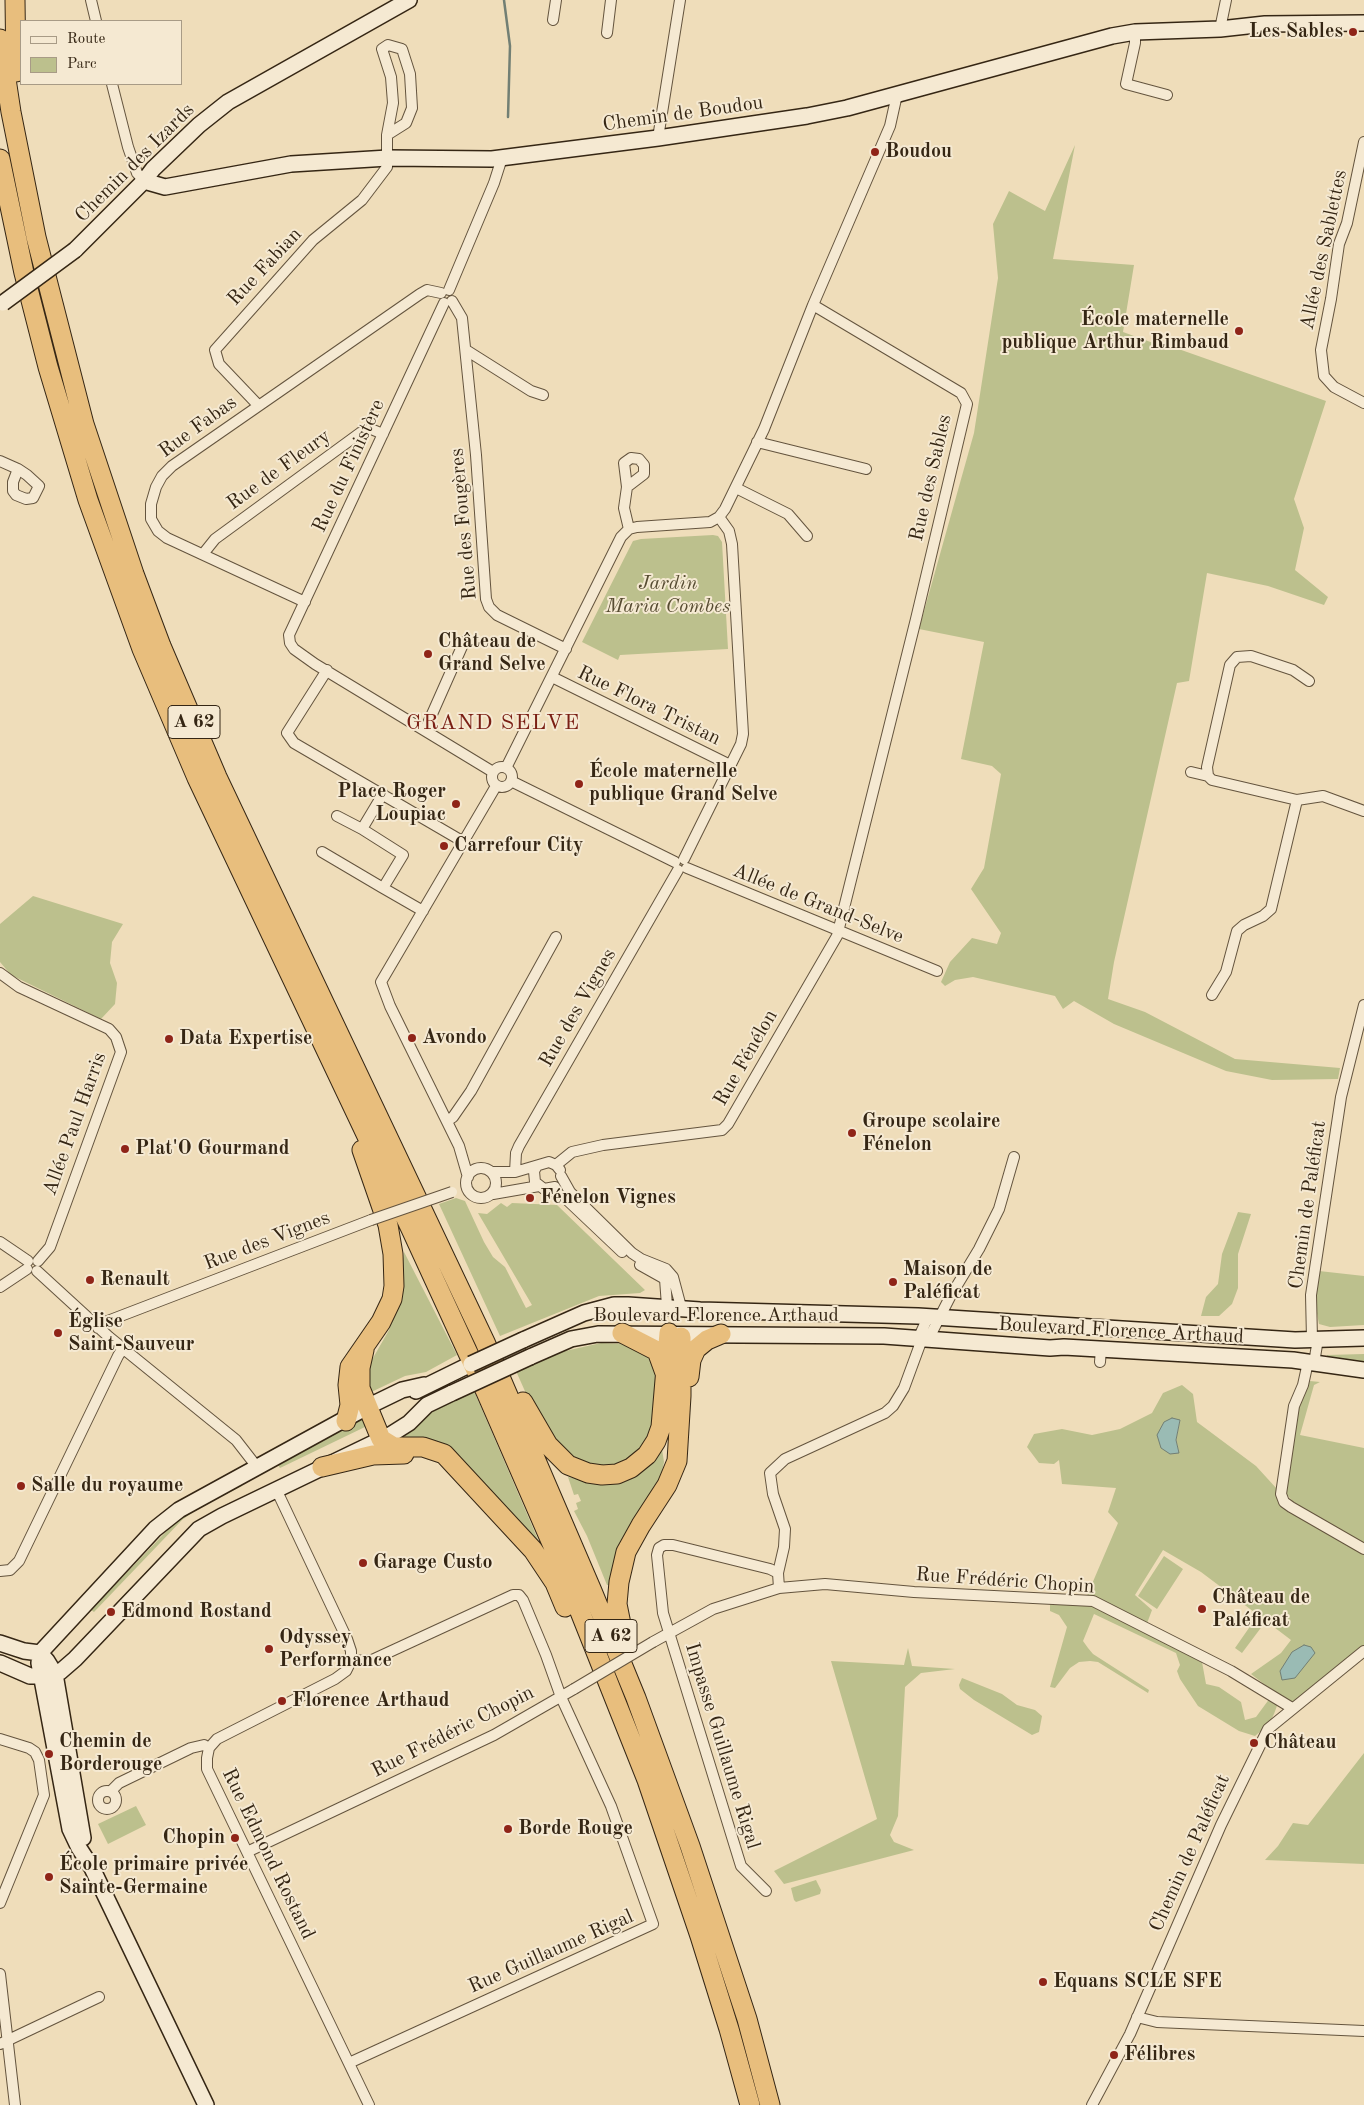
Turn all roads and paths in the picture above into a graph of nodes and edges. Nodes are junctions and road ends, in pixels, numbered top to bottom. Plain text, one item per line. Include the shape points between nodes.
1 (15, 0) edge
2 (91, 0) edge
3 (409, 0) edge
4 (556, 0) edge
5 (611, 0) edge
6 (680, 0) edge
7 (1226, 0) edge
8 (96, 20) edge
9 (553, 20) dead end
10 (1364, 23) edge
11 (1220, 29) junction
12 (1364, 29) edge
13 (1135, 32) junction
14 (606, 33) dead end
15 (0, 39) edge
16 (112, 85) edge
17 (1167, 94) dead end
18 (895, 95) junction
19 (387, 135) junction
20 (658, 138) junction
21 (1364, 142) edge
22 (388, 158) junction
23 (502, 158) junction
24 (0, 159) edge
25 (144, 181) junction
26 (0, 193) edge
27 (36, 237) junction
28 (24, 273) junction
29 (445, 292) junction
30 (448, 302) junction
31 (2, 304) edge
32 (813, 305) junction
33 (466, 350) junction
34 (543, 395) dead end
35 (1364, 403) edge
36 (258, 405) junction
37 (383, 434) junction
38 (757, 442) junction
39 (0, 460) edge
40 (18, 469) dead end
41 (866, 469) dead end
42 (627, 487) dead end
43 (736, 488) junction
44 (720, 517) junction
45 (630, 529) junction
46 (807, 536) dead end
47 (203, 554) junction
48 (305, 602) junction
49 (464, 642) dead end
50 (566, 649) junction
51 (327, 670) junction
52 (552, 677) junction
53 (1309, 681) dead end
54 (424, 730) junction
55 (730, 765) junction
56 (506, 768) junction
57 (493, 772) junction
58 (1192, 772) dead end
59 (1208, 776) junction
60 (511, 781) junction
61 (496, 786) junction
62 (383, 794) junction
63 (1297, 800) junction
64 (1364, 811) edge
65 (337, 816) dead end
66 (362, 829) junction
67 (462, 841) junction
68 (322, 852) dead end
69 (681, 865) junction
70 (383, 888) junction
71 (424, 911) junction
72 (838, 930) junction
73 (556, 937) dead end
74 (937, 971) dead end
75 (0, 973) edge
76 (1212, 995) dead end
77 (1364, 1005) edge
78 (330, 1062) junction
79 (447, 1121) junction
80 (460, 1146) junction
81 (1014, 1156) dead end
82 (556, 1165) junction
83 (537, 1166) junction
84 (482, 1168) junction
85 (492, 1172) junction
86 (514, 1172) junction
87 (561, 1176) junction
88 (467, 1179) junction
89 (412, 1184) junction
90 (539, 1186) junction
91 (550, 1189) junction
92 (452, 1192) junction
93 (470, 1193) junction
94 (493, 1194) junction
95 (0, 1242) edge
96 (32, 1265) junction
97 (0, 1287) edge
98 (674, 1307) junction
99 (934, 1318) junction
100 (98, 1328) junction
101 (622, 1332) junction
102 (675, 1333) junction
103 (721, 1334) junction
104 (1364, 1338) edge
105 (923, 1339) junction
106 (1312, 1339) junction
107 (123, 1348) junction
108 (364, 1350) junction
109 (1308, 1362) junction
110 (1364, 1370) edge
111 (666, 1379) junction
112 (681, 1396) junction
113 (369, 1412) junction
114 (346, 1420) junction
115 (381, 1438) junction
116 (450, 1461) junction
117 (257, 1466) junction
118 (322, 1467) junction
119 (276, 1490) junction
120 (1364, 1549) edge
121 (5, 1571) edge
122 (778, 1573) junction
123 (779, 1588) junction
124 (669, 1632) junction
125 (0, 1643) edge
126 (1364, 1651) edge
127 (40, 1653) junction
128 (351, 1661) junction
129 (0, 1663) edge
130 (48, 1676) junction
131 (561, 1697) junction
132 (636, 1698) junction
133 (1292, 1708) junction
134 (0, 1739) edge
135 (210, 1748) junction
136 (42, 1780) junction
137 (61, 1786) junction
138 (111, 1791) dead end
139 (44, 1795) junction
140 (665, 1832) junction
141 (248, 1852) junction
142 (92, 1868) junction
143 (766, 1891) dead end
144 (0, 1903) edge
145 (0, 1974) edge
146 (99, 1997) dead end
147 (1137, 2017) junction
148 (1364, 2031) edge
149 (4, 2042) edge
150 (349, 2063) junction
151 (15, 2105) edge
152 (206, 2105) edge
153 (369, 2105) edge
154 (750, 2105) edge
155 (770, 2105) edge
156 (1092, 2105) edge

1 - 27 highway via 15,58
2 - 8 street
3 - 25 street, Chemin des Izards via 228,102 199,125
4 - 9 street
5 - 14 street
6 - 20 street
7 - 11 street
10 - 11 street, Chemin de Boudou via 1264,24
11 - 12 street, Chemin de Boudou via 1277,33
11 - 13 street, Chemin de Boudou
13 - 17 street via 1126,84
13 - 18 street, Chemin de Boudou
15 - 27 highway, A 62
16 - 25 street via 128,147 137,173
18 - 20 street, Chemin de Boudou via 820,114
18 - 32 street via 890,126
19 - 19 street via 393,103 391,77 382,49 388,45 402,49 410,74 412,108 406,123
19 - 22 street
20 - 23 street, Chemin de Boudou
21 - 35 street, Allée des Sablettes via 1347,223 1339,244 1321,350 1322,369 1334,387
22 - 23 street, Chemin de Boudou
22 - 25 street, Chemin de Boudou via 270,166 165,187
22 - 36 street, Rue Fabian via 388,167 362,200 313,240 215,350 219,364
23 - 29 street
24 - 28 highway, A 62
25 - 31 street, Chemin des Izards, bridge via 75,250
26 - 28 highway
27 - 89 highway, A 62 via 84,424 161,646 222,786
28 - 78 highway, A 62 via 88,500 142,649 197,778
29 - 30 street, Rue des Fougères via 453,294
29 - 36 street, Rue Fabas via 427,290 420,294
30 - 33 street, Rue des Fougères via 462,318
30 - 37 street, Rue du Finistère
32 - 38 street
32 - 72 street, Rue des Sables via 961,393 967,404
33 - 34 street via 531,391
33 - 50 street, Rue des Fougères via 486,599 497,615
36 - 47 street, Rue Fabas via 172,466 156,487 151,504 153,526 167,538
37 - 47 street, Rue de Fleury via 371,430 360,433 215,539
37 - 48 street, Rue du Finistère
38 - 41 street
38 - 43 street
39 - 40 street
42 - 45 street via 624,508
43 - 44 street
43 - 46 street via 788,514
44 - 45 street via 710,522
44 - 55 street, Rue des Vignes via 729,531 732,544 742,734 742,744
45 - 50 street via 621,537
47 - 48 street, Rue Fabas
48 - 51 street, Rue du Finistère via 289,635 290,643
49 - 54 street
50 - 52 street
51 - 54 street
51 - 62 street via 287,734 294,743
52 - 55 street, Rue Flora Tristan
52 - 56 street
53 - 59 street via 1293,670 1251,656 1237,657 1230,665 1207,767
54 - 57 street
55 - 69 street, Rue des Vignes
56 - 57 street
56 - 60 street via 511,774
57 - 61 street via 492,780
58 - 59 street
59 - 63 street via 1212,780
60 - 61 street via 505,787
60 - 69 street, Allée de Grand-Selve
61 - 67 street
62 - 66 street
62 - 67 street
63 - 64 street via 1323,796
63 - 76 street via 1271,909 1237,931 1226,972
65 - 66 street
66 - 70 street via 403,855
67 - 71 street
68 - 70 street
69 - 72 street, Allée de Grand-Selve
69 - 86 street, Rue des Vignes via 519,1146
70 - 71 street
71 - 79 street via 381,982
72 - 74 street, Allée de Grand-Selve
72 - 82 street, Rue Fénélon via 722,1130 596,1146 572,1152
73 - 79 street via 471,1092
75 - 96 street, Allée Paul Harris via 19,987 109,1029 116,1037 121,1052 50,1247
77 - 106 street, Chemin de Paléficat via 1341,1097 1311,1296
78 - 108 highway via 388,1226 394,1254 392,1299
78 - 140 highway, A 62 via 411,1229 537,1506 619,1708
79 - 80 street
80 - 84 street
80 - 88 street
81 - 99 street via 999,1210 979,1249
82 - 83 street via 549,1162
82 - 87 street
83 - 86 street
83 - 90 street via 534,1177
84 - 85 street
84 - 88 street via 473,1170
85 - 86 street
85 - 94 street via 496,1182
87 - 91 street via 558,1184
87 - 98 street via 570,1192 632,1253 666,1269 673,1277
88 - 92 street, Rue des Vignes
88 - 93 street
89 - 111 highway via 427,1197 522,1400 548,1445 568,1465 588,1473 609,1475 638,1463 651,1449 661,1427
89 - 132 highway, A 62 via 527,1436
90 - 91 street
90 - 94 street
91 - 98 street via 565,1198 622,1252 662,1276
92 - 93 street, Rue des Vignes
92 - 100 street, Rue des Vignes, bridge via 105,1322
93 - 94 street via 481,1199
95 - 96 street
96 - 97 street, Allée Paul Harris
96 - 100 street
98 - 99 street, Boulevard Florence Arthaud
98 - 102 street
98 - 113 street, Boulevard Florence Arthaud, bridge via 628,1304 584,1313 424,1385 402,1390
99 - 105 street
99 - 106 street, Boulevard Florence Arthaud
100 - 107 street
101 - 102 street, Boulevard Florence Arthaud
101 - 111 highway via 657,1351
101 - 115 street, Boulevard Florence Arthaud, bridge via 571,1339 530,1357 431,1403 405,1426
102 - 103 street, Boulevard Florence Arthaud
102 - 111 highway
102 - 112 highway
103 - 105 street, Boulevard Florence Arthaud
103 - 112 highway via 704,1342 694,1352 688,1384
104 - 106 street, Boulevard Florence Arthaud
105 - 109 street, Boulevard Florence Arthaud via 1050,1348 1101,1356
105 - 122 street via 904,1388 893,1406 785,1459 770,1473 773,1494 785,1529
106 - 109 street, Chemin de Paléficat
107 - 117 street via 236,1440
107 - 121 street via 19,1561
108 - 113 highway via 358,1379
108 - 114 highway via 350,1366 350,1405
109 - 110 street, Boulevard Florence Arthaud
109 - 120 street via 1294,1406 1281,1494 1291,1507
112 - 132 highway via 675,1469 626,1552 618,1582 619,1616
113 - 114 street, Boulevard Florence Arthaud
113 - 115 highway
114 - 117 street, Boulevard Florence Arthaud
115 - 116 highway via 394,1447 435,1450
115 - 118 street, Boulevard Florence Arthaud
116 - 118 highway via 411,1453 372,1455
116 - 140 highway via 527,1542 555,1583
117 - 127 street, Boulevard Florence Arthaud via 192,1501 161,1524
118 - 119 street, Boulevard Florence Arthaud
119 - 128 street via 346,1639
119 - 130 street, Boulevard Florence Arthaud via 199,1530 75,1659
122 - 123 street
122 - 124 street via 664,1545 657,1555 663,1613
123 - 124 street, Rue Frédéric Chopin via 727,1602
123 - 133 street, Rue Frédéric Chopin via 825,1584 1094,1601 1231,1671
124 - 131 street, Rue Frédéric Chopin, bridge
124 - 143 street, Impasse Guillaume Rigal via 741,1866
125 - 127 street
126 - 133 street, Chemin de Paléficat
127 - 130 street
128 - 131 street via 372,1660 519,1595
128 - 135 street, Rue Edmond Rostand via 346,1671 336,1679 227,1734
129 - 130 street via 24,1674
130 - 137 street
130 - 142 street via 80,1829
131 - 141 street, Rue Frédéric Chopin via 494,1734
131 - 150 street, Rue Guillaume Rigal via 611,1806 653,1924
132 - 155 highway, A 62 via 719,1932
133 - 147 street, Chemin de Paléficat via 1268,1729 1257,1747
134 - 136 street via 35,1752
135 - 138 street via 204,1745 191,1748 119,1783
135 - 141 street, Rue Edmond Rostand via 208,1769
136 - 137 street
136 - 139 street
137 - 139 street
137 - 142 street via 70,1829
139 - 144 street
140 - 154 highway, A 62 via 730,2029
141 - 150 street, Rue Edmond Rostand
142 - 152 street
145 - 149 street
146 - 149 street
147 - 148 street via 1157,2022
147 - 156 street, Chemin de Paléficat
149 - 151 street
150 - 153 street, Rue Edmond Rostand

